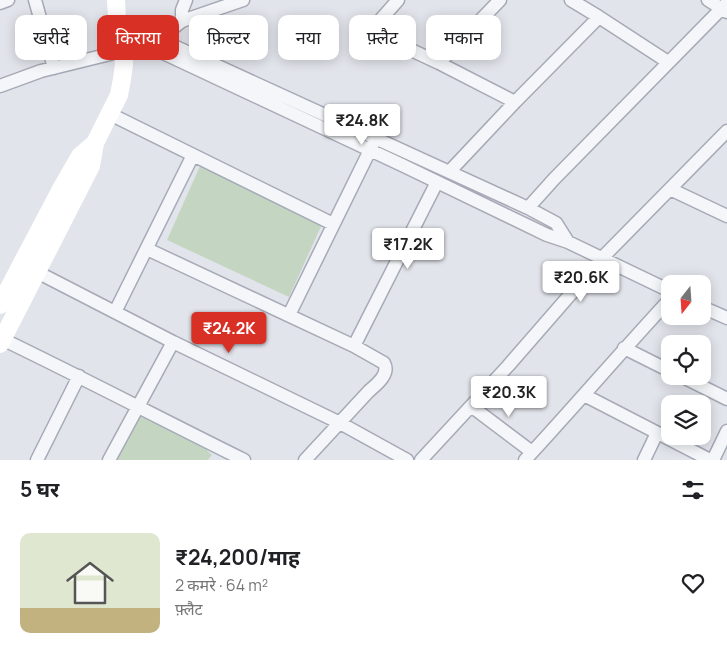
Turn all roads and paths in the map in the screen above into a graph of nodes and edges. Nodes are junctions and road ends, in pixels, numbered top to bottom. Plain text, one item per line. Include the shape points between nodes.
1 (8, 0) edge
2 (35, 0) edge
3 (116, 0) edge
4 (186, 0) edge
5 (243, 0) edge
6 (398, 0) edge
7 (500, 0) edge
8 (571, 0) edge
9 (708, 0) edge
10 (0, 3) edge
11 (725, 8) edge
12 (116, 15) edge
13 (599, 17) junction
14 (182, 22) junction
15 (179, 24) edge
16 (179, 55) edge
17 (97, 57) edge
18 (179, 57) edge
19 (123, 60) edge
20 (668, 62) junction
21 (439, 63) junction
22 (54, 68) junction
23 (0, 86) edge
24 (515, 102) junction
25 (110, 114) junction
26 (727, 131) edge
27 (376, 138) junction
28 (96, 143) junction
29 (370, 150) junction
30 (193, 155) junction
31 (450, 171) junction
32 (437, 182) junction
33 (670, 189) junction
34 (528, 208) junction
35 (727, 216) edge
36 (333, 224) junction
37 (568, 242) junction
38 (147, 248) junction
39 (602, 258) junction
40 (37, 272) junction
41 (661, 287) edge
42 (0, 306) edge
43 (661, 309) edge
44 (711, 311) edge
45 (114, 312) junction
46 (289, 315) junction
47 (727, 318) edge
48 (1, 341) edge
49 (173, 342) junction
50 (354, 346) junction
51 (624, 348) junction
52 (661, 366) edge
53 (79, 376) junction
54 (698, 385) edge
55 (584, 396) junction
56 (727, 400) edge
57 (471, 406) junction
58 (137, 407) junction
59 (340, 423) junction
60 (727, 431) edge
61 (657, 434) junction
62 (226, 456) edge
63 (528, 456) edge
64 (37, 460) edge
65 (109, 460) edge
66 (244, 460) edge
67 (305, 460) edge
68 (407, 460) edge
69 (421, 460) edge
70 (644, 460) edge
71 (711, 460) edge

1 - 10 street
2 - 22 street
3 - 12 street
4 - 14 street
5 - 14 street
6 - 21 street via 377,22 376,32
7 - 21 street
8 - 13 street
9 - 11 street
11 - 20 street
13 - 20 street
13 - 24 street
14 - 15 street
16 - 27 street
17 - 22 street
18 - 29 street
19 - 25 street via 122,79
20 - 34 street
21 - 24 street
22 - 23 street
24 - 31 street
25 - 28 street
25 - 30 street
26 - 33 street
27 - 29 street
27 - 31 street
28 - 40 street via 91,166
28 - 42 street via 80,156
29 - 32 street
29 - 36 street
30 - 36 street
30 - 38 street
31 - 34 street
32 - 37 street
32 - 50 street
33 - 35 street
33 - 39 street
34 - 37 street via 556,223
36 - 46 street
37 - 39 street
38 - 45 street
38 - 46 street
39 - 41 street
39 - 57 street
40 - 45 street
40 - 48 street
43 - 51 street
44 - 47 street
45 - 49 street
46 - 50 street
48 - 53 street
49 - 58 street
49 - 59 street
50 - 59 street via 384,363 386,370 378,384
51 - 52 street
51 - 55 street
53 - 58 street
53 - 64 street
54 - 56 street
55 - 61 street
55 - 63 street
57 - 63 street
57 - 69 street
58 - 62 street
58 - 65 street
59 - 67 street
59 - 68 street
60 - 71 street
61 - 70 street
61 - 71 street
62 - 66 street

